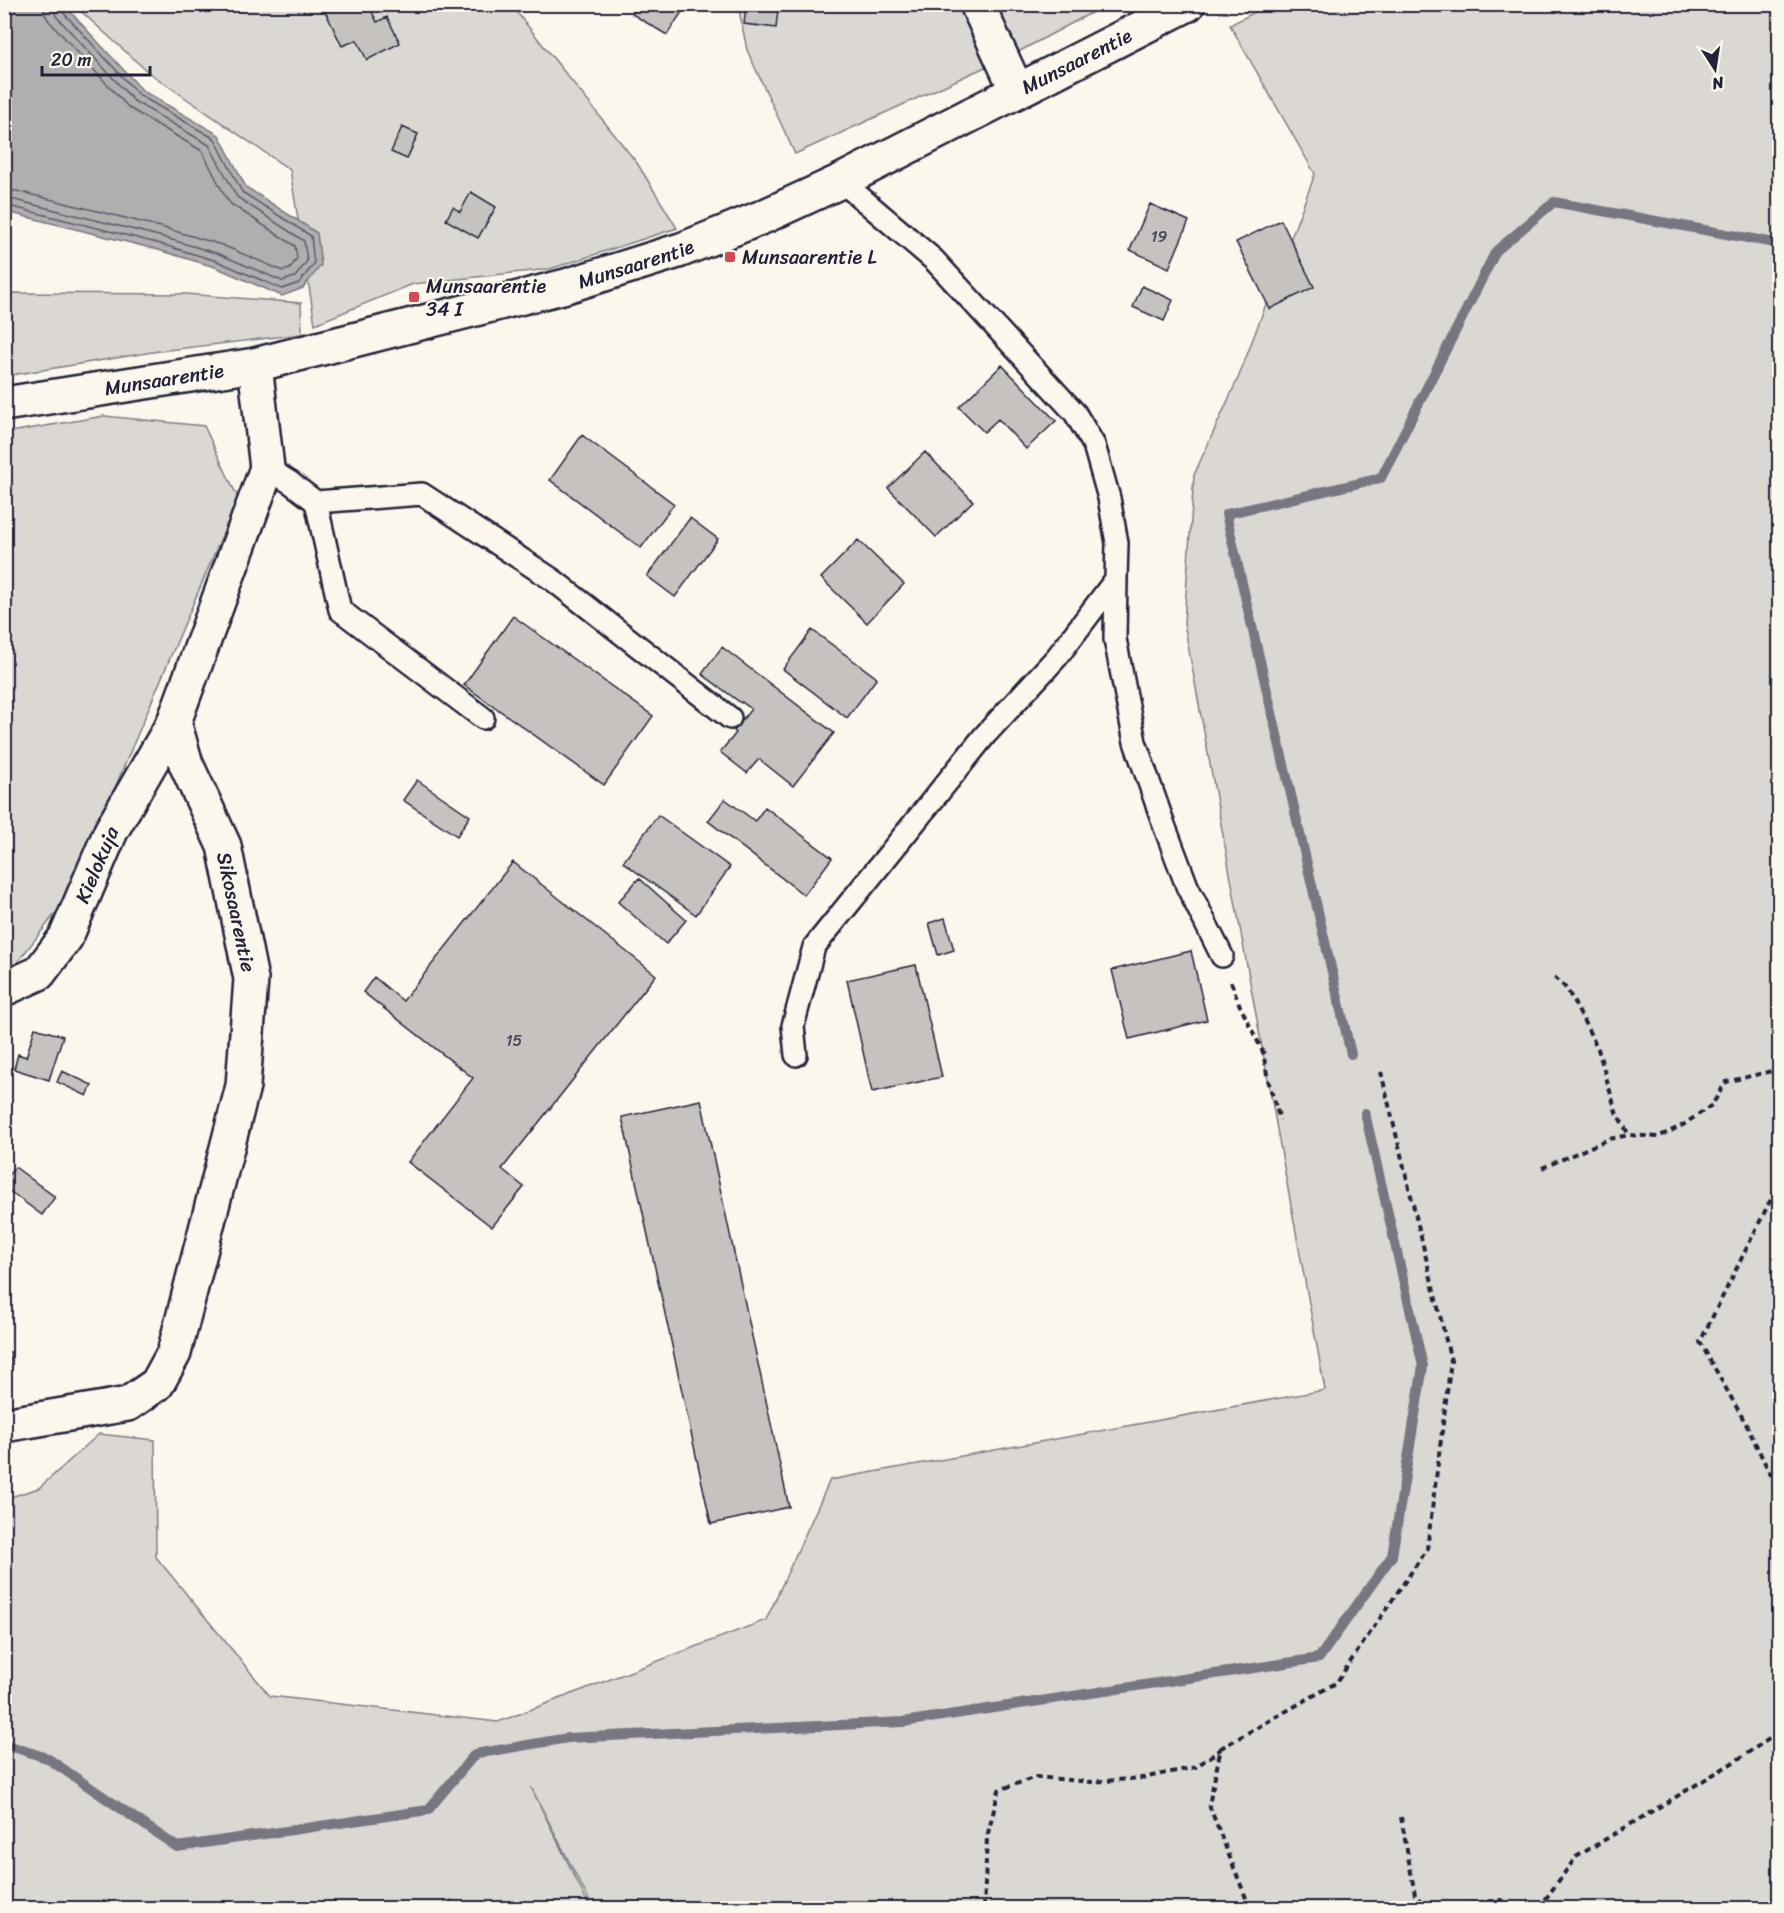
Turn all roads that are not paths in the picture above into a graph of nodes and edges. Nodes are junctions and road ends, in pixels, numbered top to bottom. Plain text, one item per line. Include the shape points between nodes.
1 (977, 4) edge
2 (1188, 4) edge
3 (1017, 91) junction
4 (841, 181) junction
5 (255, 365) junction
6 (4, 405) edge
7 (267, 468) junction
8 (316, 502) junction
9 (1116, 579) junction
10 (483, 718) dead end
11 (730, 718) dead end
12 (174, 722) junction
13 (1222, 956) road end
14 (4, 989) edge
15 (796, 1055) dead end
16 (4, 1425) edge

1 - 3 street
2 - 3 street, Munsaarentie
3 - 4 street, Munsaarentie
4 - 5 street, Munsaarentie via 681,250 566,286
4 - 9 lane via 934,260 1075,413 1094,445 1109,498 1117,543
5 - 6 street, Munsaarentie
5 - 7 street
7 - 8 lane
7 - 12 street
8 - 10 lane via 340,610
8 - 11 lane via 422,494 553,580
9 - 13 lane via 1115,639 1135,742 1187,886
9 - 15 lane via 1057,657 985,735 814,947 793,1026
12 - 14 street, Kielokuja via 111,831 66,937 39,973
12 - 16 street, Sikosaarentie via 186,764 224,846 251,979 243,1086 174,1353 157,1384 128,1404

